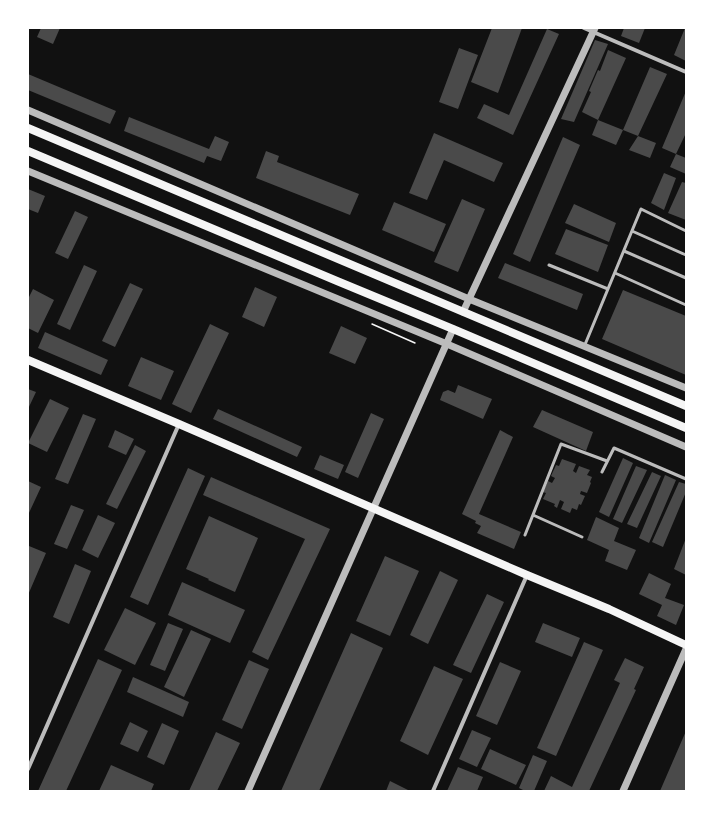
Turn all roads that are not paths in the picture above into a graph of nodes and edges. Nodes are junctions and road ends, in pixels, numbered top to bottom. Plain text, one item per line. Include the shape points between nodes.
1 (584, 28) edge
2 (594, 30) edge
3 (686, 72) edge
4 (28, 110) edge
5 (28, 128) edge
6 (28, 151) edge
7 (28, 170) edge
8 (632, 231) junction
9 (686, 231) edge
10 (624, 251) junction
11 (686, 255) edge
12 (549, 265) dead end
13 (615, 273) junction
14 (686, 278) edge
15 (608, 289) junction
16 (469, 299) junction
17 (686, 305) edge
18 (463, 312) junction
19 (453, 329) junction
20 (447, 344) junction
21 (584, 347) junction
22 (28, 360) edge
23 (686, 388) edge
24 (686, 406) edge
25 (179, 424) junction
26 (686, 428) edge
27 (686, 447) edge
28 (608, 461) junction
29 (602, 472) dead end
30 (686, 479) edge
31 (374, 509) junction
32 (533, 515) junction
33 (525, 534) dead end
34 (582, 538) dead end
35 (527, 575) junction
36 (686, 645) edge
37 (686, 649) edge
38 (28, 769) edge
39 (248, 791) edge
40 (433, 791) edge
41 (623, 791) edge

1 - 2 street
2 - 3 street
2 - 16 street
4 - 16 street
5 - 18 main road
6 - 19 main road
7 - 20 street
8 - 9 lane via 641,209
8 - 10 lane
8 - 11 lane
10 - 13 lane
10 - 14 lane
12 - 15 lane
13 - 15 lane
13 - 17 lane
15 - 21 lane
16 - 18 street
16 - 21 street
18 - 24 main road
19 - 20 street
19 - 26 main road
20 - 27 street
20 - 31 street
21 - 23 street
22 - 25 main road
25 - 31 main road
25 - 38 street
28 - 29 lane
28 - 30 lane via 614,448
28 - 32 lane via 561,444
31 - 35 main road
31 - 39 street
32 - 33 lane
32 - 34 lane
35 - 36 main road
35 - 40 street
37 - 41 street

